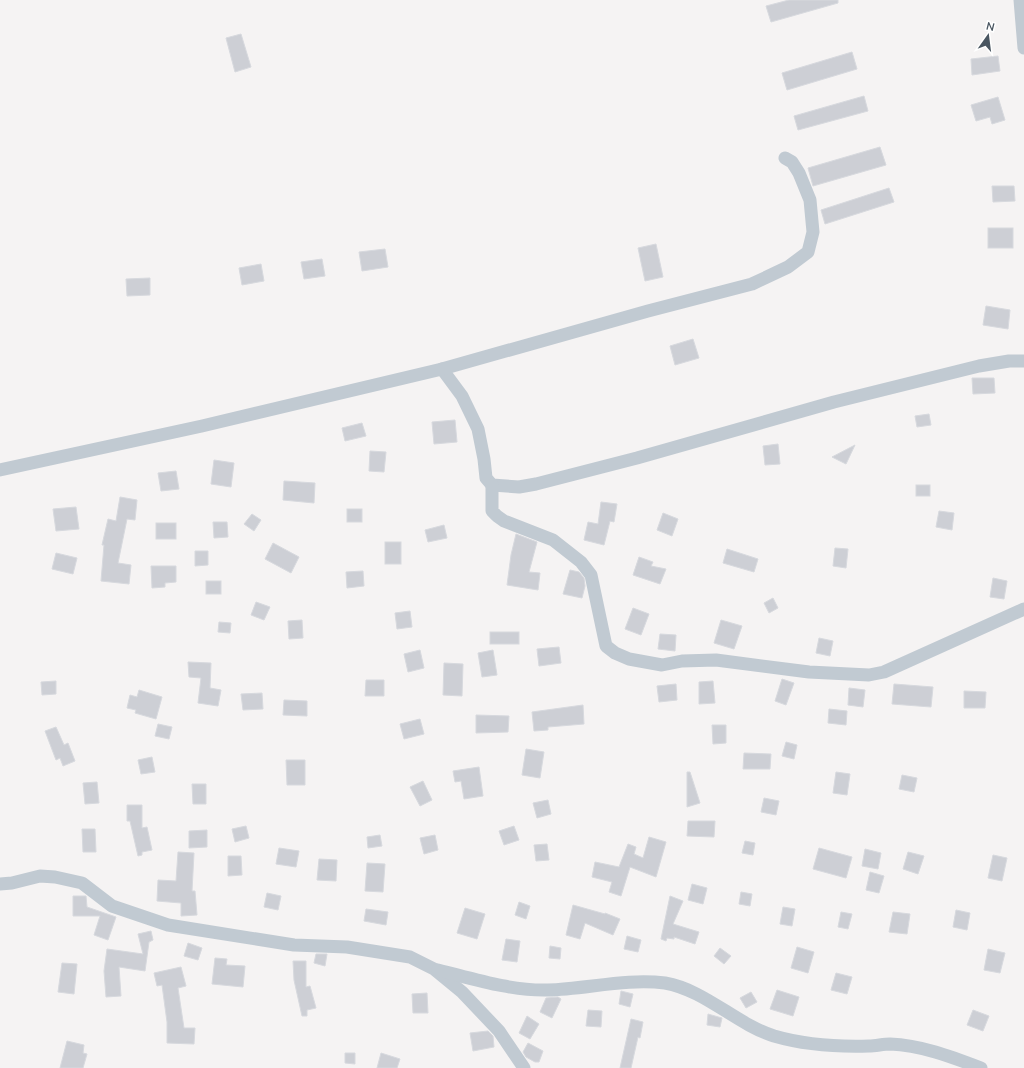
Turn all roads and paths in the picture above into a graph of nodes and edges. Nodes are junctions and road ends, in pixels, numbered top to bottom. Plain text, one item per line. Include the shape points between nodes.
1 (1020, 0) edge
2 (1024, 48) edge
3 (785, 158) dead end
4 (1024, 361) edge
5 (442, 369) junction
6 (0, 470) edge
7 (492, 485) junction
8 (1024, 609) edge
9 (0, 884) edge
10 (434, 969) junction
11 (524, 1068) edge
12 (981, 1068) edge

1 - 2 street
3 - 5 street via 792,162 799,173 810,200 813,232 808,252 788,267 752,284
4 - 7 street via 979,366 834,402 536,484
5 - 6 street via 202,426
5 - 7 street via 462,396 478,429 486,478
7 - 8 street via 492,511 497,516 553,540 581,562 591,575 606,646 614,653 629,659 662,665 682,661 716,660 809,672 869,675 884,672
9 - 10 street via 40,876 55,877 82,883 112,906 168,925 294,945 347,947 384,952 410,957
10 - 11 street via 462,992 499,1031
10 - 12 street via 525,990 643,982 665,983 683,988 773,1036 833,1046 890,1044 916,1047

